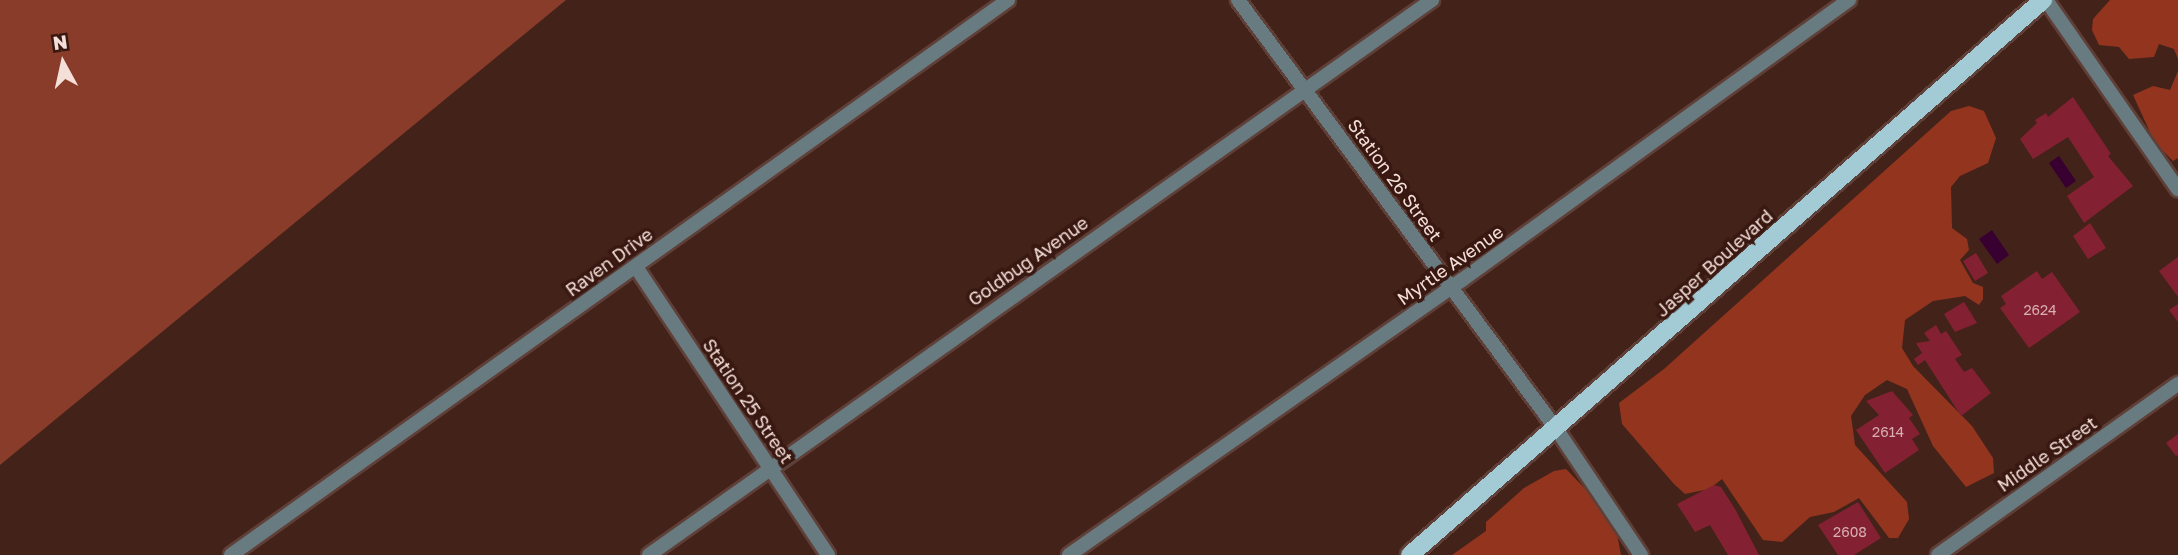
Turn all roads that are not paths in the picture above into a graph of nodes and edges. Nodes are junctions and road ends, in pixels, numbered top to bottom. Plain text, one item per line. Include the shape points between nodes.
1 (1008, 0) edge
2 (1238, 0) edge
3 (1432, 0) edge
4 (1849, 0) edge
5 (2044, 0) edge
6 (1304, 89) junction
7 (2178, 189) edge
8 (636, 267) junction
9 (1450, 289) junction
10 (2178, 384) edge
11 (1557, 430) junction
12 (770, 468) junction
13 (231, 555) edge
14 (649, 555) edge
15 (828, 555) edge
16 (1069, 555) edge
17 (1410, 555) edge
18 (1641, 555) edge
19 (1938, 555) edge

1 - 8 street, Raven Drive
2 - 6 street, Station 26 Street
3 - 6 street, Goldbug Avenue
4 - 9 street, Myrtle Avenue
5 - 7 street
5 - 11 main road, Jasper Boulevard
6 - 9 street, Station 26 Street
6 - 12 street, Goldbug Avenue
8 - 12 street, Station 25 Street
8 - 13 street, Raven Drive
9 - 11 street, Station 26 Street
9 - 16 street, Myrtle Avenue
10 - 19 street, Middle Street
11 - 17 main road, Jasper Boulevard
11 - 18 street, Station 26 Street
12 - 14 street, Goldbug Avenue
12 - 15 street, Station 25 Street

